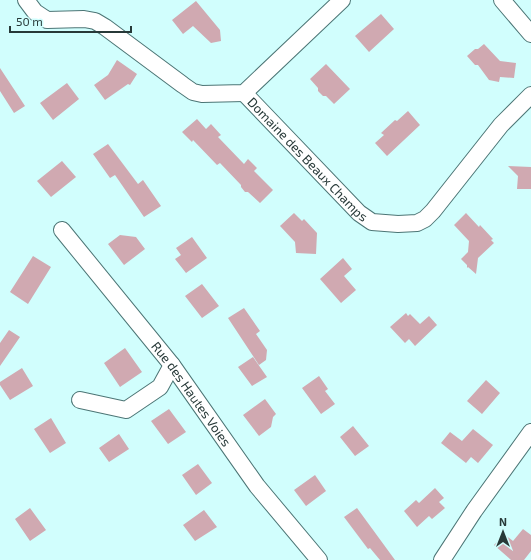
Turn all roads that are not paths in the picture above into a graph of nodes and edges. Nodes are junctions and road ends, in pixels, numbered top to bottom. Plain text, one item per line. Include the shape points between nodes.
1 (26, 0) edge
2 (342, 0) edge
3 (502, 0) edge
4 (531, 34) edge
5 (244, 93) junction
6 (531, 95) edge
7 (62, 230) dead end
8 (172, 365) junction
9 (80, 400) dead end
10 (531, 432) edge
11 (319, 560) edge
12 (442, 560) edge

1 - 5 street, Domaine des Beaux Champs via 35,12 47,20 95,21 193,92
2 - 5 street, Domaine des Beaux Champs
3 - 4 street
5 - 6 street, Domaine des Beaux Champs via 359,213 372,222 398,224 417,223 425,219 501,125
7 - 8 street, Rue des Hautes Voies
8 - 9 street via 160,387 126,410
8 - 11 street, Rue des Hautes Voies via 257,486
10 - 12 street

